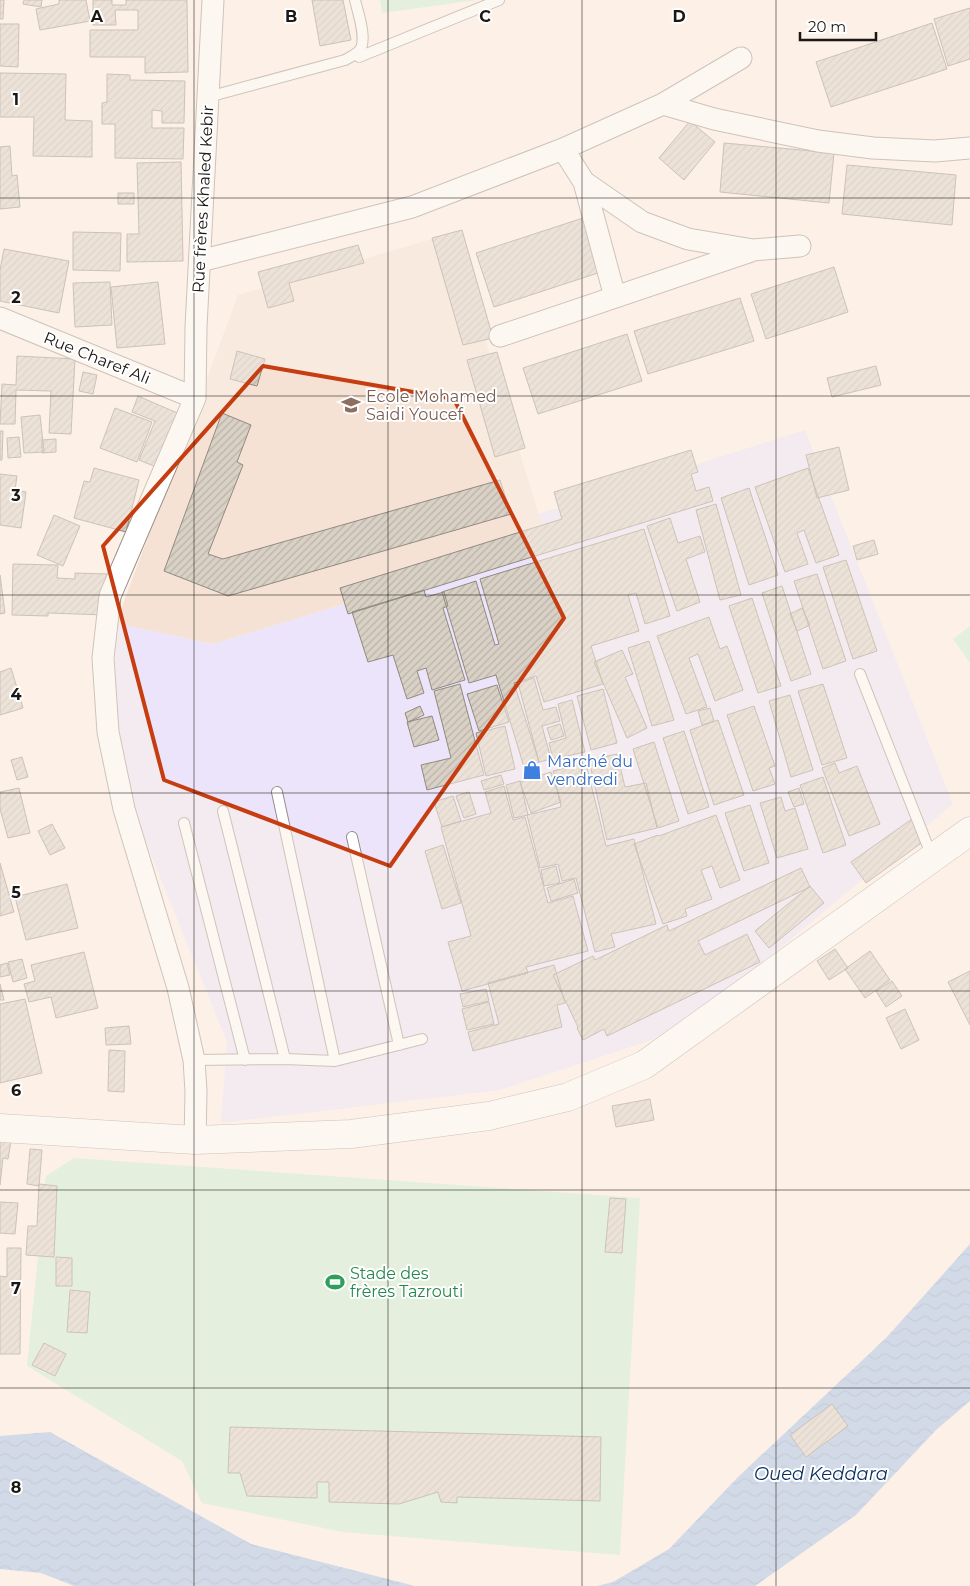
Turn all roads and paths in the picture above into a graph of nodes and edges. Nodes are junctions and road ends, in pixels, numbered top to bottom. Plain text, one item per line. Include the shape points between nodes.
1 (213, 0) edge
2 (356, 0) edge
3 (499, 0) edge
4 (358, 53) junction
5 (741, 58) dead end
6 (208, 97) junction
7 (663, 104) junction
8 (970, 148) edge
9 (563, 149) junction
10 (584, 182) junction
11 (800, 246) dead end
12 (753, 250) junction
13 (200, 261) junction
14 (615, 297) junction
15 (0, 318) edge
16 (500, 336) dead end
17 (195, 398) junction
18 (860, 674) dead end
19 (277, 792) dead end
20 (223, 811) dead end
21 (184, 823) dead end
22 (970, 831) edge
23 (352, 837) dead end
24 (932, 858) junction
25 (422, 1039) dead end
26 (399, 1045) junction
27 (285, 1059) junction
28 (194, 1060) junction
29 (245, 1060) junction
30 (335, 1061) junction
31 (0, 1128) edge
32 (195, 1140) junction

1 - 6 street, Rue frères Khaled Kebir
2 - 4 lane via 363,39
3 - 4 lane via 359,57
4 - 6 lane via 345,60
5 - 7 street
6 - 13 street, Rue frères Khaled Kebir
7 - 8 street via 714,119 818,141 882,149 935,151
7 - 9 street
9 - 10 street
9 - 13 street via 412,207
10 - 12 street via 642,222 688,240
10 - 14 street
11 - 12 street
12 - 14 street
13 - 17 street, Rue frères Khaled Kebir
14 - 16 street
15 - 17 street, Rue Charef Ali
17 - 28 street via 110,596 103,658 108,732 124,808 178,988
18 - 24 lane
19 - 30 lane
20 - 27 lane
21 - 29 lane
22 - 24 main road
23 - 26 lane
24 - 32 main road via 644,1065 568,1097 489,1116 351,1134
25 - 26 lane
26 - 30 lane
27 - 29 lane
27 - 30 lane
28 - 29 lane
28 - 32 street
31 - 32 main road

